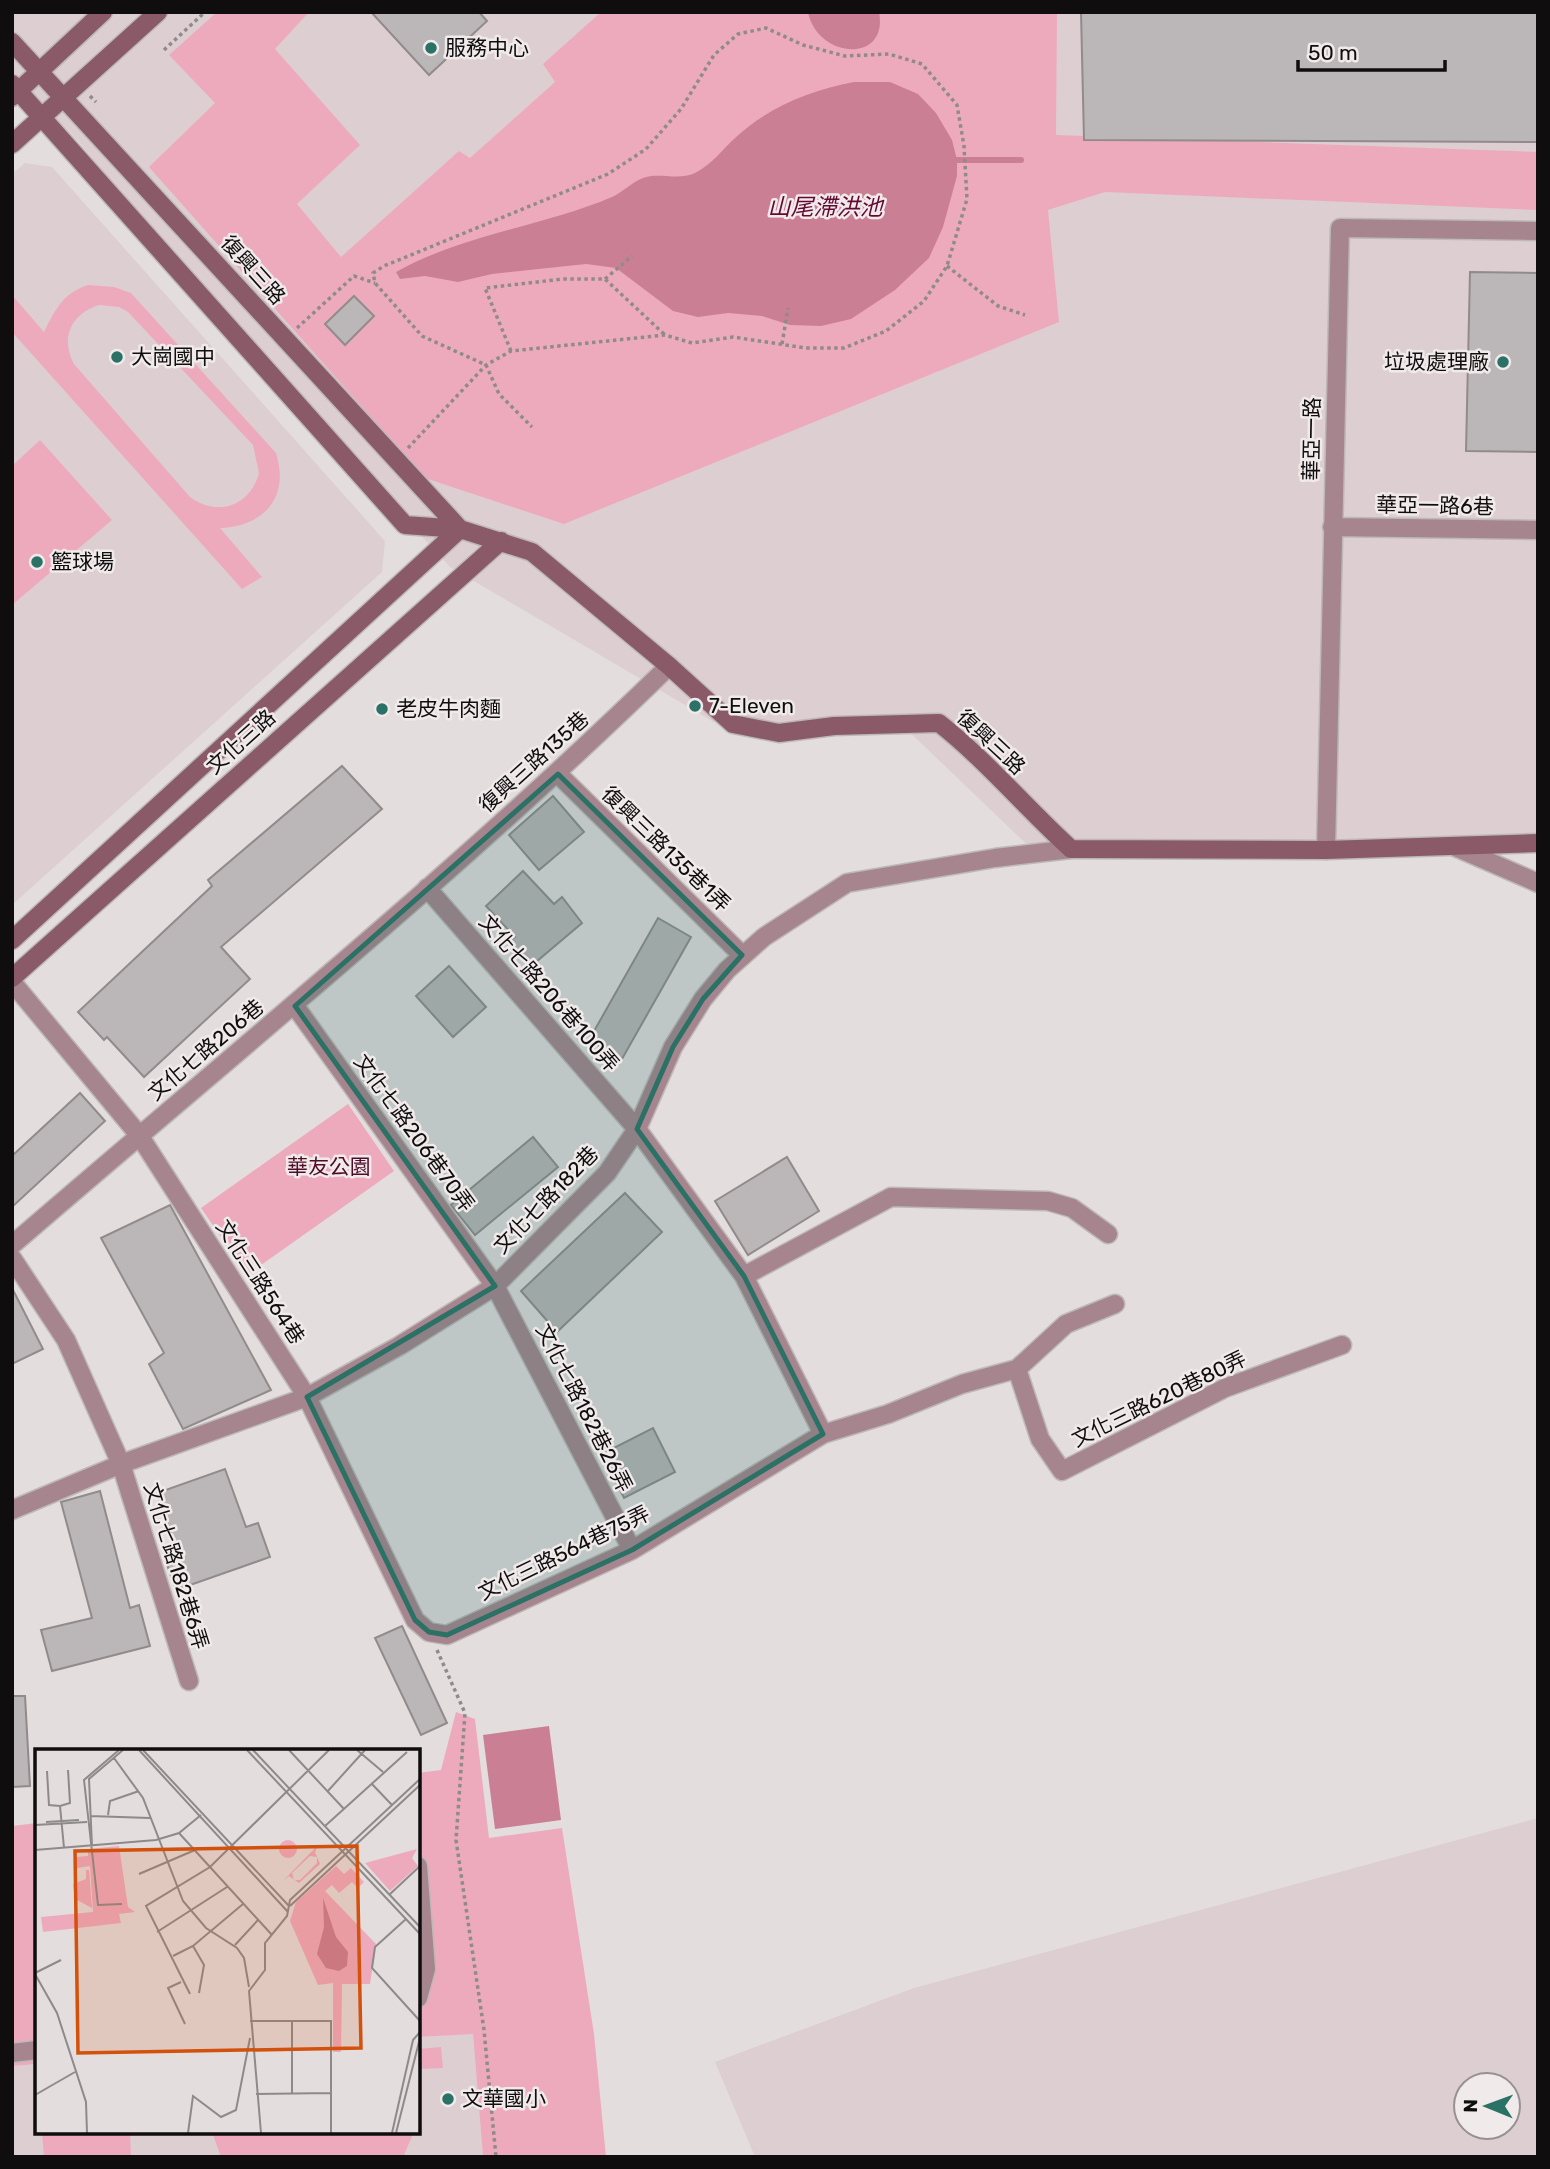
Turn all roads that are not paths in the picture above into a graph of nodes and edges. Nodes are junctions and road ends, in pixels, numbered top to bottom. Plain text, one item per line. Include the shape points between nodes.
1 (103, 12) edge
2 (158, 12) edge
3 (12, 42) edge
4 (39, 72) junction
5 (14, 91) edge
6 (64, 98) junction
7 (42, 118) junction
8 (12, 144) edge
9 (1538, 231) edge
10 (1332, 527) junction
11 (460, 529) junction
12 (1538, 530) edge
13 (501, 541) junction
14 (669, 666) junction
15 (558, 774) junction
16 (1538, 843) edge
17 (1453, 846) junction
18 (1071, 849) junction
19 (1326, 850) junction
20 (1538, 883) edge
21 (427, 888) junction
22 (12, 940) edge
23 (742, 955) junction
24 (12, 980) edge
25 (295, 1006) junction
26 (637, 1129) junction
27 (139, 1135) junction
28 (1108, 1234) dead end
29 (12, 1245) edge
30 (12, 1258) edge
31 (744, 1276) junction
32 (495, 1286) junction
33 (1115, 1304) dead end
34 (1342, 1345) dead end
35 (1017, 1369) junction
36 (307, 1397) junction
37 (823, 1434) junction
38 (121, 1464) junction
39 (12, 1510) edge
40 (632, 1550) junction
41 (429, 1632) joint
42 (189, 1681) dead end
43 (420, 1892) edge
44 (420, 1991) edge
45 (35, 2050) edge
46 (12, 2053) edge

1 - 4 street
2 - 6 street
3 - 4 street, 復興三路
4 - 5 street
4 - 6 street, 復興三路
5 - 7 street, 復興三路
6 - 7 street
6 - 11 street, 復興三路
7 - 8 street
7 - 11 street, 復興三路 via 405,526
9 - 10 street, 華亞一路 via 1340,228
10 - 12 street, 華亞一路6巷
10 - 19 street, 華亞一路
11 - 13 street, 復興三路
11 - 22 street, 文化三路
13 - 14 street, 復興三路 via 532,552
13 - 24 street, 文化三路
14 - 15 street, 復興三路135巷
14 - 18 street, 復興三路 via 733,724 779,733 860,724 939,723
15 - 21 street, 復興三路135巷
15 - 23 street, 復興三路135巷1弄
16 - 17 street
17 - 19 street
17 - 20 street
18 - 19 street
18 - 23 street, 文化七路182巷 via 847,883
21 - 25 street, 文化七路206巷
21 - 26 street, 文化七路206巷100弄
23 - 26 street, 文化七路182巷 via 703,999 673,1047
24 - 27 street, 文化三路564巷
25 - 27 street, 文化七路206巷
25 - 32 street, 文化七路206巷70弄
26 - 31 street, 文化七路206巷100弄
26 - 32 street, 文化七路182巷 via 607,1173
27 - 29 street, 文化七路206巷
27 - 36 street, 文化三路564巷
28 - 31 street via 1072,1208 1048,1201 891,1197
30 - 38 street, 文化七路182巷6弄 via 66,1340
31 - 37 street
32 - 36 street, 文化七路182巷
32 - 40 street, 文化七路182巷26弄
33 - 35 street via 1066,1325
34 - 35 street, 文化三路620巷80弄 via 1225,1388 1062,1471 1040,1439
35 - 37 street
36 - 38 street, 文化七路182巷
36 - 41 street, 文化三路564巷 via 415,1620
37 - 40 street, 文化三路564巷75弄
38 - 39 street, 文化七路182巷
38 - 42 street, 文化七路182巷6弄
40 - 41 street, 文化三路564巷75弄 via 447,1635
43 - 44 street via 426,1969
45 - 46 street

